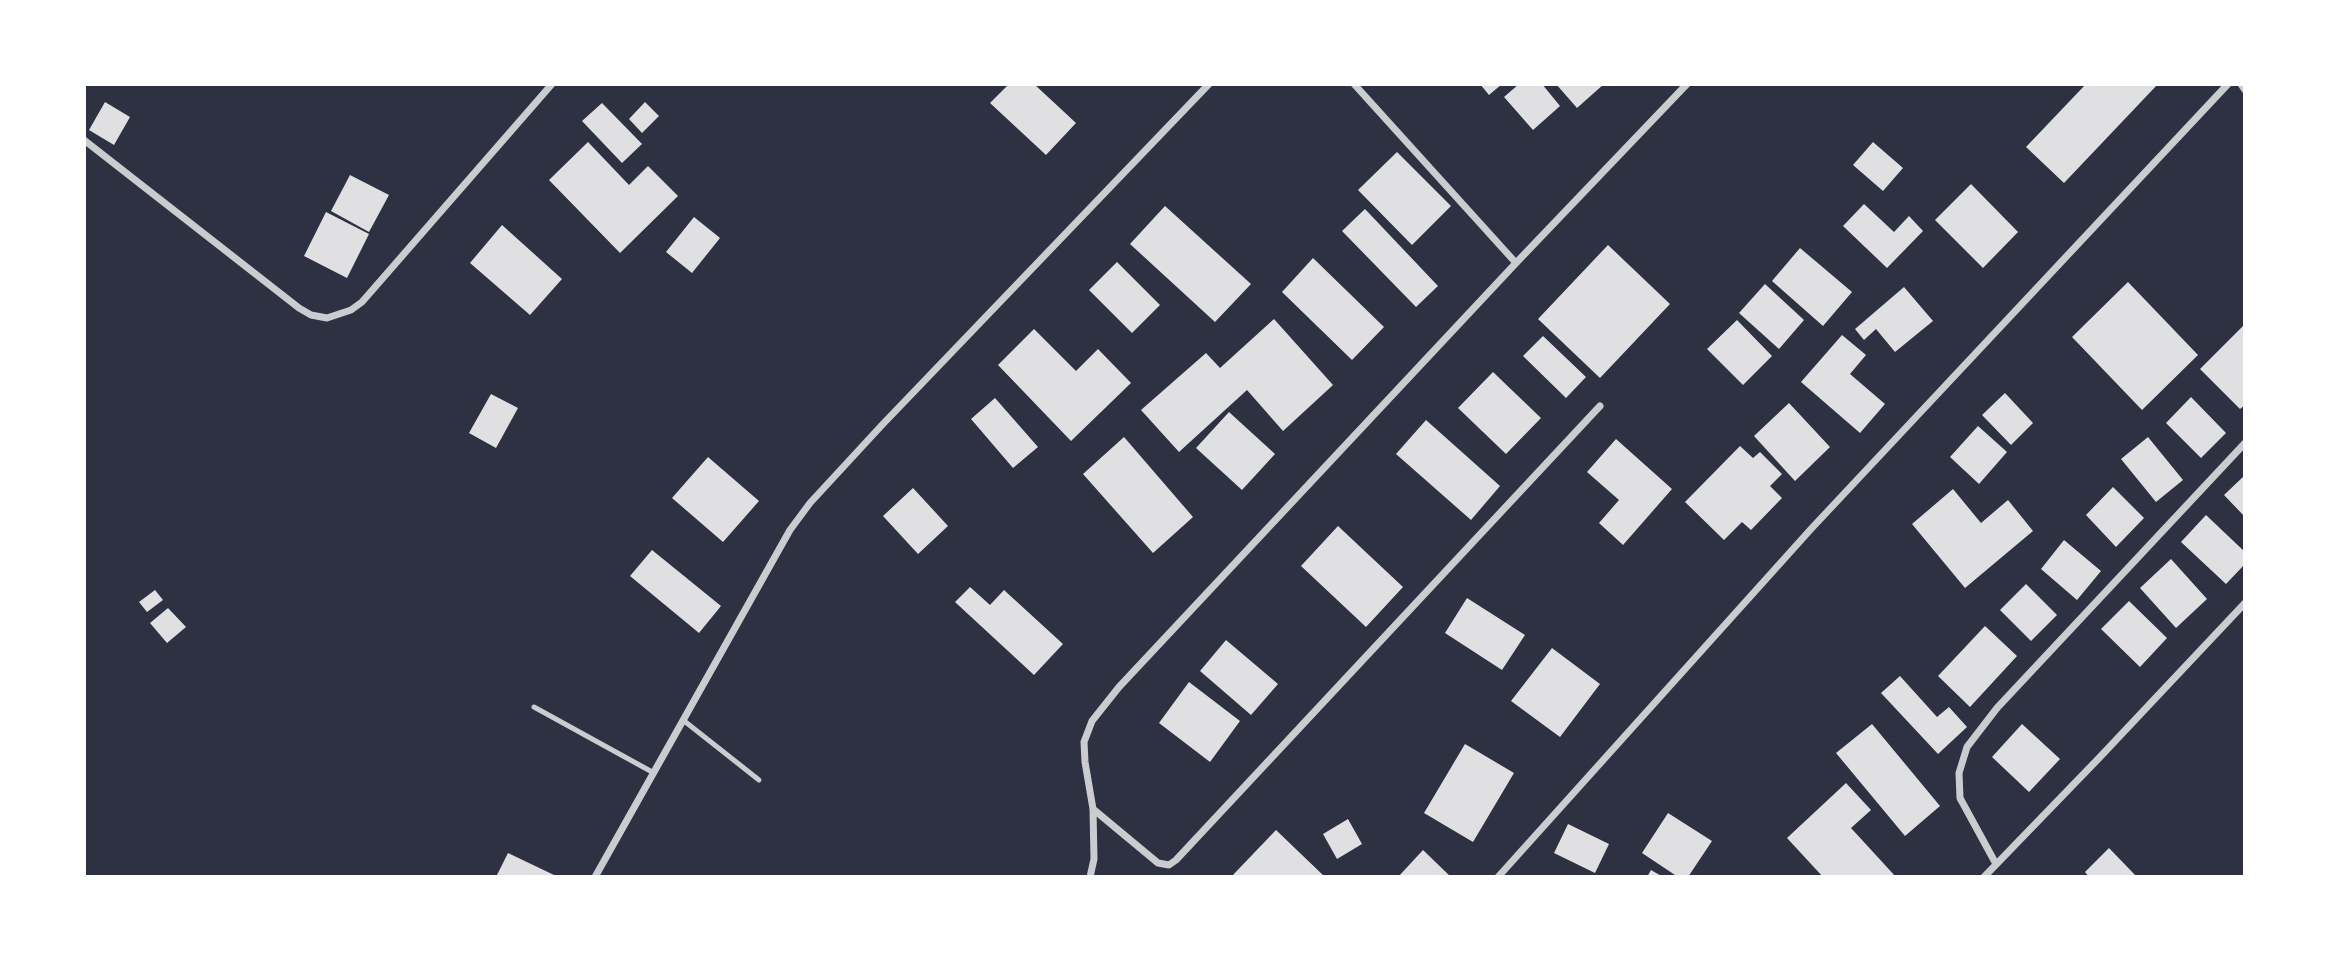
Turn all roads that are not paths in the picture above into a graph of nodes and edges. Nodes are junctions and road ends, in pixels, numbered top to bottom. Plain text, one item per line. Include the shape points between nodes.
1 (552, 84) edge
2 (1209, 84) edge
3 (1354, 84) edge
4 (1687, 84) edge
5 (2228, 84) edge
6 (2241, 84) edge
7 (2245, 89) edge
8 (84, 139) edge
9 (1516, 263) junction
10 (1600, 406) dead end
11 (2245, 443) edge
12 (2245, 603) edge
13 (534, 707) dead end
14 (683, 720) junction
15 (654, 773) junction
16 (759, 780) dead end
17 (1093, 809) junction
18 (1996, 864) junction
19 (595, 877) edge
20 (1090, 877) edge
21 (1498, 877) edge
22 (1984, 877) edge

1 - 8 street via 362,302 327,318 299,309
2 - 14 street via 810,503 790,530
3 - 9 street
4 - 9 street
5 - 21 street via 1811,530
6 - 7 street
9 - 17 street via 1092,721 1084,742 1084,762
10 - 17 street via 1176,860 1169,865 1158,863
11 - 18 street via 1997,708 1967,747 1959,773 1960,798
12 - 18 street
13 - 15 lane
14 - 15 street
14 - 16 lane
15 - 19 street
17 - 20 street
18 - 22 street

